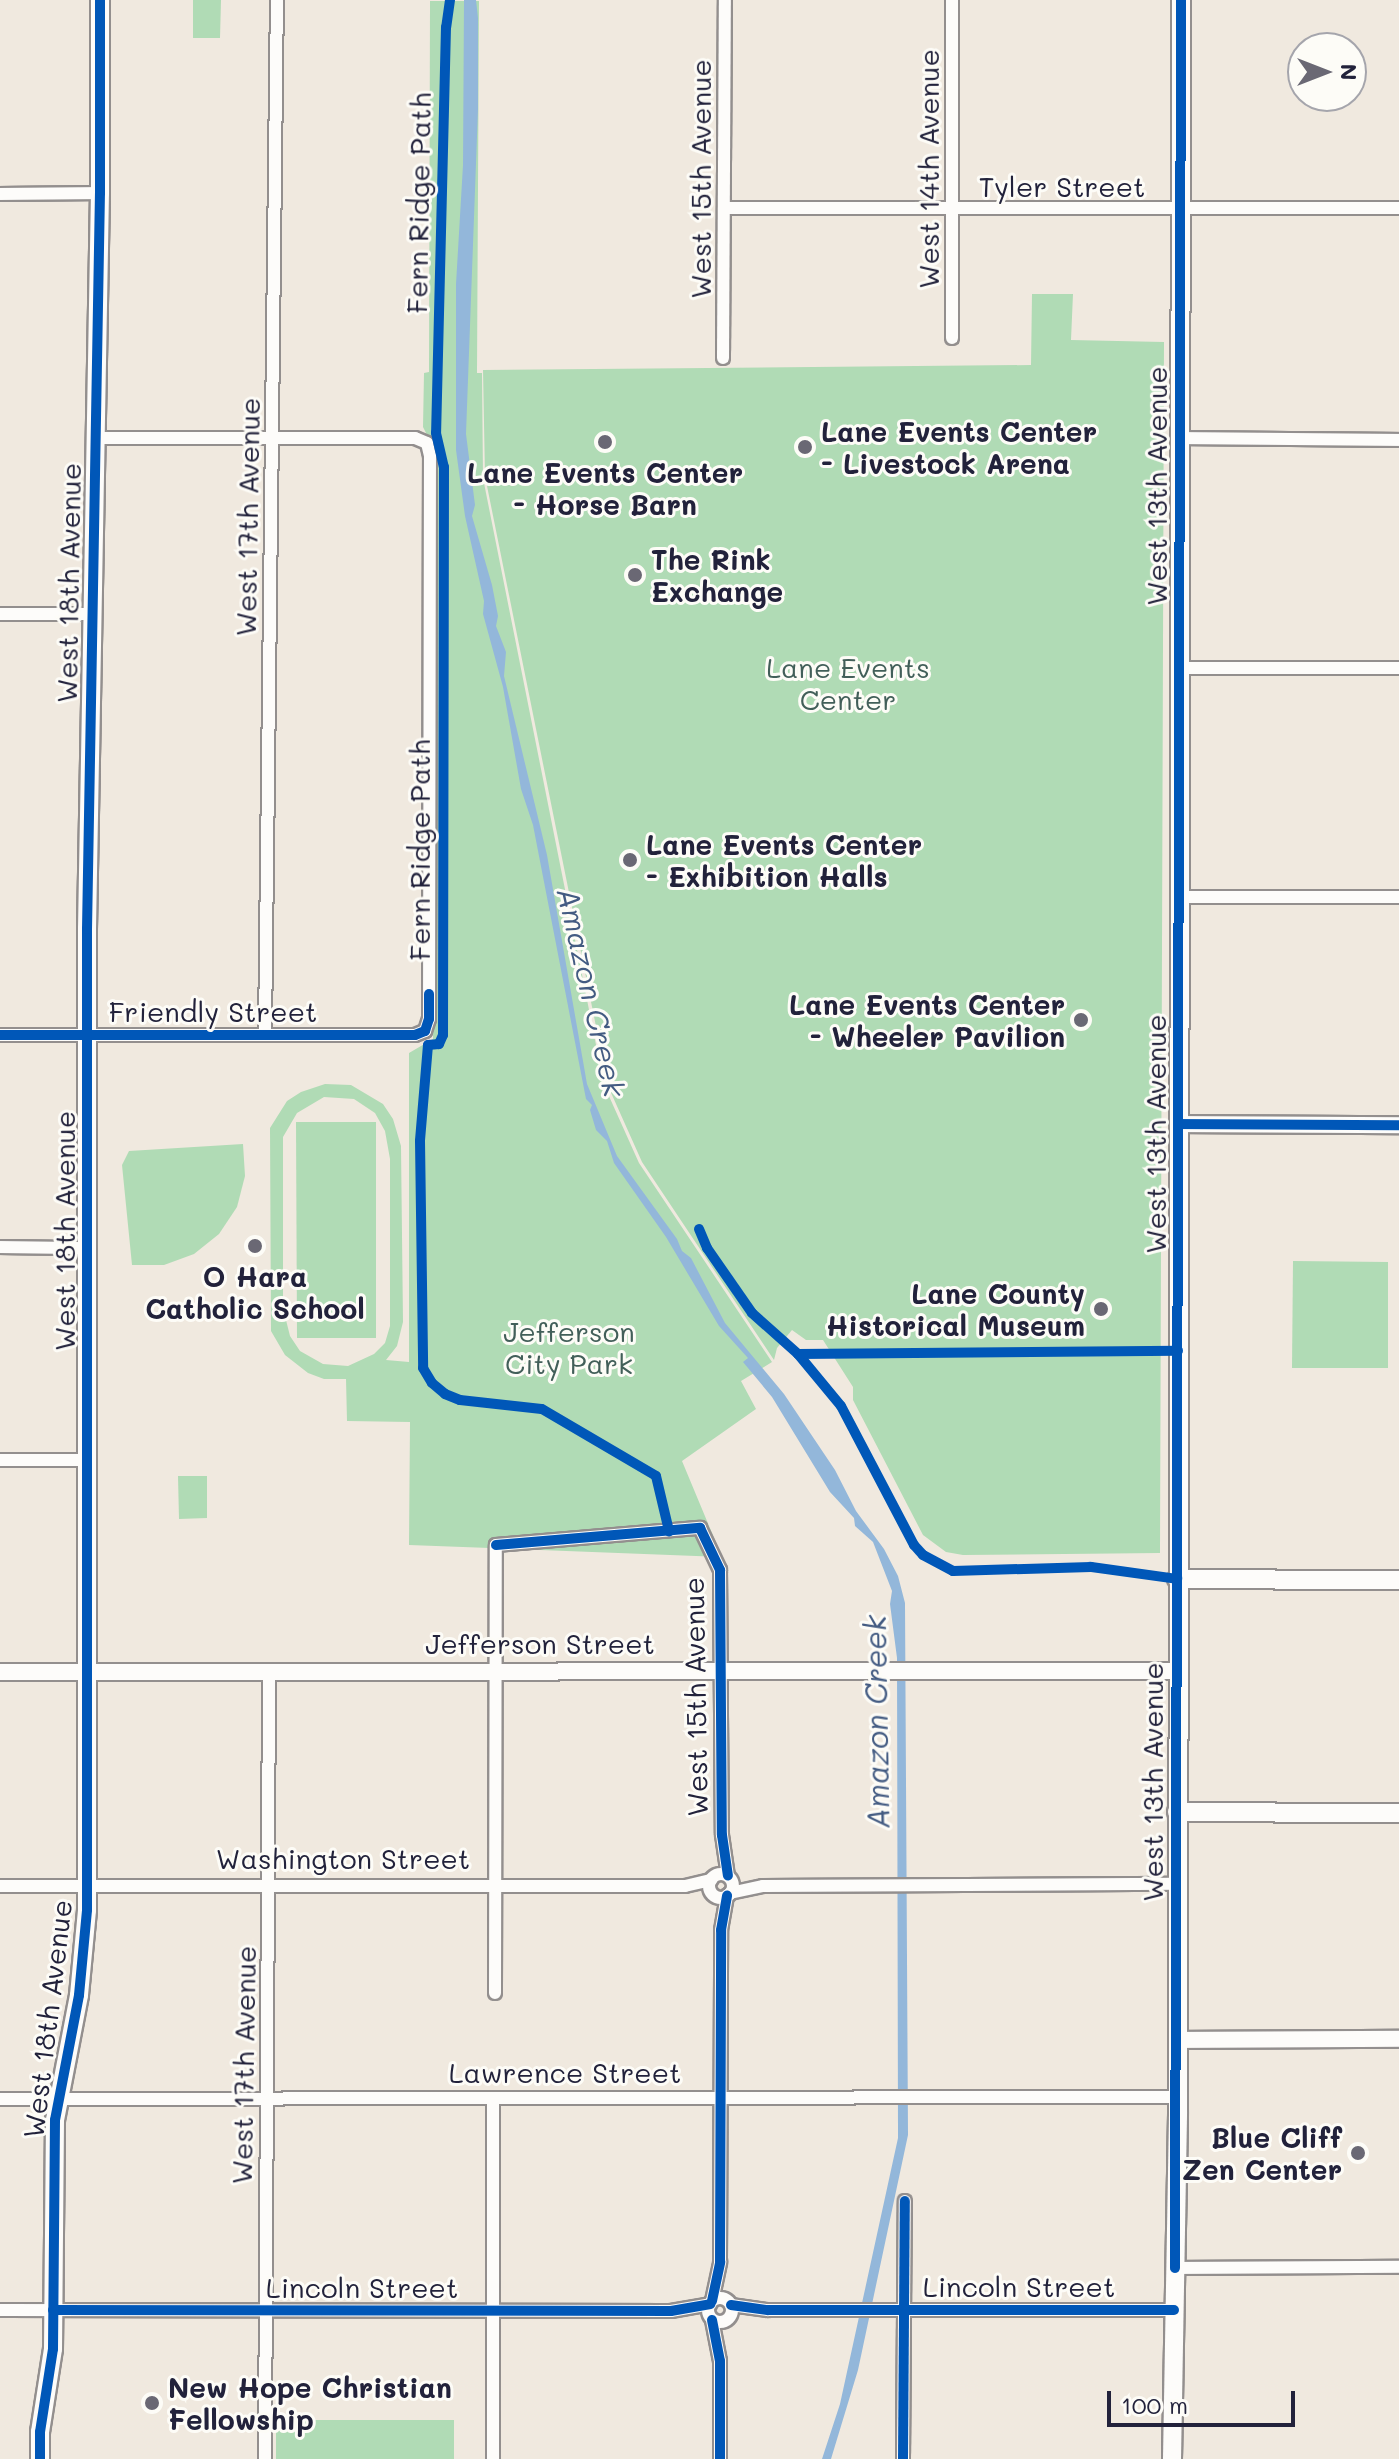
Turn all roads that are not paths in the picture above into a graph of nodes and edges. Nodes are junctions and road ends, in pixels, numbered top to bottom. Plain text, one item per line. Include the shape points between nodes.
1 (100, 0) edge
2 (277, 0) edge
3 (725, 0) edge
4 (952, 0) edge
5 (1181, 0) edge
6 (100, 193) junction
7 (0, 194) edge
8 (725, 208) junction
9 (1399, 208) edge
10 (952, 210) junction
11 (1180, 210) junction
12 (952, 338) dead end
13 (723, 358) dead end
14 (94, 438) junction
15 (272, 438) junction
16 (1181, 438) junction
17 (1399, 440) edge
18 (0, 614) edge
19 (91, 614) junction
20 (1180, 668) junction
21 (1399, 668) edge
22 (1180, 897) junction
23 (1399, 897) edge
24 (265, 1034) junction
25 (0, 1035) edge
26 (87, 1035) junction
27 (1178, 1124) junction
28 (1399, 1125) edge
29 (0, 1247) edge
30 (88, 1248) junction
31 (0, 1460) edge
32 (88, 1460) junction
33 (1177, 1579) junction
34 (1399, 1580) edge
35 (495, 1670) junction
36 (719, 1671) junction
37 (1176, 1671) junction
38 (0, 1672) edge
39 (88, 1672) junction
40 (269, 1672) junction
41 (1177, 1812) junction
42 (1399, 1813) edge
43 (1176, 1884) junction
44 (0, 1886) edge
45 (88, 1886) junction
46 (269, 1886) junction
47 (495, 1886) junction
48 (721, 1886) junction
49 (495, 1993) dead end
50 (1399, 2039) edge
51 (1177, 2040) junction
52 (720, 2097) junction
53 (1178, 2097) junction
54 (267, 2098) junction
55 (493, 2098) junction
56 (0, 2099) edge
57 (58, 2099) junction
58 (905, 2201) dead end
59 (720, 2262) junction
60 (1399, 2267) edge
61 (1175, 2268) junction
62 (0, 2310) edge
63 (53, 2310) junction
64 (904, 2310) junction
65 (1174, 2310) junction
66 (265, 2311) junction
67 (494, 2311) junction
68 (711, 2311) junction
69 (729, 2311) junction
70 (720, 2361) junction
71 (40, 2459) edge
72 (265, 2459) edge
73 (493, 2459) edge
74 (720, 2459) edge
75 (903, 2459) edge
76 (1172, 2459) edge

1 - 6 main road, West 18th Avenue
2 - 15 street, West 17th Avenue
3 - 8 street, West 15th Avenue
4 - 10 street, West 14th Avenue
5 - 11 main road, West 13th Avenue
6 - 7 street
6 - 14 main road, West 18th Avenue
8 - 10 street, Tyler Street
8 - 13 street, West 15th Avenue
9 - 11 street, Tyler Street
10 - 11 street, Tyler Street
10 - 12 street, West 14th Avenue
11 - 16 main road, West 13th Avenue
14 - 15 street
14 - 19 main road, West 18th Avenue
15 - 24 street, West 17th Avenue
15 - 24 street, Friendly Street via 415,438 427,443 429,1019 425,1031 415,1035
16 - 17 street
16 - 20 main road, West 13th Avenue
18 - 19 street
19 - 26 main road, West 18th Avenue
20 - 21 street
20 - 22 main road, West 13th Avenue
22 - 23 street
22 - 27 main road, West 13th Avenue
24 - 26 street, Friendly Street
25 - 26 street, Friendly Street
26 - 30 main road, West 18th Avenue
27 - 28 street
27 - 33 main road, West 13th Avenue
29 - 30 street
30 - 32 main road, West 18th Avenue
31 - 32 street
32 - 39 main road, West 18th Avenue
33 - 34 main road
33 - 37 main road, West 13th Avenue
35 - 36 street, Jefferson Street
35 - 36 street, West 15th Avenue via 496,1545 700,1528 720,1570
35 - 40 street, Jefferson Street
35 - 47 street
36 - 37 street, Jefferson Street
36 - 48 street, West 15th Avenue
37 - 41 main road, West 13th Avenue
38 - 39 street, Jefferson Street
39 - 40 street, Jefferson Street
39 - 45 main road, West 18th Avenue
40 - 46 street, West 17th Avenue
41 - 42 main road
41 - 43 main road, West 13th Avenue
43 - 48 street, Washington Street
43 - 51 main road, West 13th Avenue
44 - 45 street, Washington Street
45 - 46 street, Washington Street
45 - 57 main road, West 18th Avenue via 84,1963
46 - 47 street, Washington Street
46 - 54 street, West 17th Avenue
47 - 48 street, Washington Street
47 - 49 street
48 - 52 street, West 15th Avenue
50 - 51 street
51 - 53 main road, West 13th Avenue
52 - 53 street, Lawrence Street
52 - 55 street, Lawrence Street
52 - 59 street, West 15th Avenue
53 - 61 main road, West 13th Avenue
54 - 55 street, Lawrence Street
54 - 57 street, Lawrence Street
54 - 66 street, West 17th Avenue
55 - 67 street
56 - 57 street, Lawrence Street
57 - 63 main road, West 18th Avenue via 53,2141
58 - 64 street
59 - 68 street, West 15th Avenue
59 - 69 street, West 15th Avenue
60 - 61 street
61 - 65 main road, West 13th Avenue
62 - 63 street, Lincoln Street
63 - 66 street, Lincoln Street
63 - 71 main road, West 18th Avenue
64 - 65 street, Lincoln Street
64 - 69 street, Lincoln Street
64 - 75 street
65 - 76 main road, West 13th Avenue
66 - 67 street, Lincoln Street
66 - 72 street, West 17th Avenue
67 - 68 street, Lincoln Street
67 - 73 street
68 - 69 street
68 - 69 street
68 - 70 street, West 15th Avenue
69 - 70 street, West 15th Avenue
70 - 74 street, West 15th Avenue

